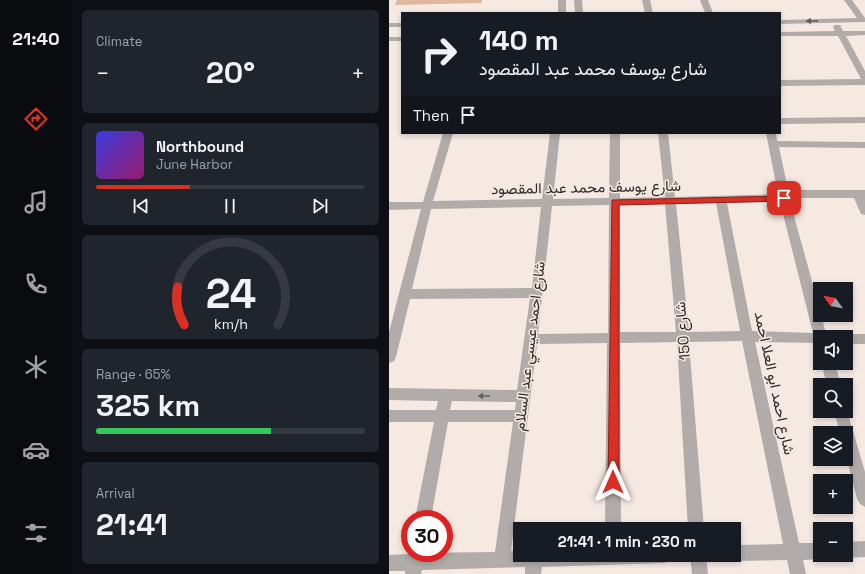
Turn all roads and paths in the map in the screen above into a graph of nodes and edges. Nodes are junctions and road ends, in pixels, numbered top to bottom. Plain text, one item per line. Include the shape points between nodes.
1 (562, 0) edge
2 (578, 0) edge
3 (646, 0) edge
4 (704, 0) edge
5 (848, 0) edge
6 (562, 12) edge
7 (579, 12) edge
8 (649, 12) edge
9 (709, 12) edge
10 (863, 20) edge
11 (833, 21) junction
12 (781, 22) edge
13 (389, 25) edge
14 (401, 25) edge
15 (865, 33) edge
16 (781, 34) edge
17 (840, 34) junction
18 (389, 39) edge
19 (401, 39) edge
20 (865, 80) edge
21 (781, 83) edge
22 (865, 120) edge
23 (781, 122) edge
24 (448, 134) edge
25 (555, 134) edge
26 (615, 134) edge
27 (663, 134) edge
28 (772, 138) edge
29 (865, 145) edge
30 (862, 194) edge
31 (784, 196) junction
32 (721, 200) junction
33 (671, 201) junction
34 (615, 202) junction
35 (547, 204) junction
36 (427, 205) junction
37 (389, 206) edge
38 (865, 211) edge
39 (537, 293) junction
40 (405, 294) junction
41 (818, 330) edge
42 (747, 336) junction
43 (813, 337) edge
44 (683, 338) junction
45 (530, 339) junction
46 (614, 339) junction
47 (853, 339) edge
48 (865, 339) edge
49 (389, 357) edge
50 (389, 394) edge
51 (446, 396) junction
52 (523, 396) junction
53 (389, 416) edge
54 (441, 416) junction
55 (520, 416) junction
56 (843, 418) edge
57 (865, 499) edge
58 (425, 510) edge
59 (613, 522) edge
60 (696, 522) edge
61 (853, 550) edge
62 (865, 550) edge
63 (813, 551) edge
64 (794, 552) junction
65 (741, 553) edge
66 (502, 559) junction
67 (566, 562) edge
68 (699, 562) edge
69 (389, 563) edge
70 (415, 563) edge
71 (534, 566) edge
72 (700, 574) edge
73 (798, 574) edge

1 - 6 street
2 - 7 street
3 - 8 street
4 - 9 street
5 - 10 street
10 - 11 street
11 -> 12 street
11 - 17 street
13 - 14 street
15 - 17 street
16 - 17 street
17 - 20 street
18 - 19 street
20 - 21 street
22 - 23 street
24 - 36 street
25 - 35 street, شارع احمد عيسي عبد السلام
26 - 34 street
27 - 33 street, شارع 150
28 - 29 street
28 - 31 street
30 - 31 street, شارع يوسف محمد عبد المقصود
30 - 38 street
31 - 32 street, شارع يوسف محمد عبد المقصود
31 - 41 street
32 - 33 street, شارع يوسف محمد عبد المقصود
32 - 42 street, شارع احمد ابو العلا احمد
33 - 34 street, شارع يوسف محمد عبد المقصود
33 - 44 street, شارع 150
34 - 35 street, شارع يوسف محمد عبد المقصود
34 - 46 street
35 - 36 street, شارع يوسف محمد عبد المقصود
35 - 39 street, شارع احمد عيسي عبد السلام
36 - 37 street, شارع يوسف محمد عبد المقصود
36 - 40 street
39 - 40 street
39 - 45 street, شارع احمد عيسي عبد السلام
40 - 49 street
42 - 43 street
42 - 44 street
42 - 64 street, شارع احمد ابو العلا احمد
44 - 46 street
44 - 60 street, شارع 150
45 - 46 street
45 - 52 street, شارع احمد عيسي عبد السلام
46 - 59 street
47 - 48 street
50 - 51 street
52 -> 51 street
51 - 54 street
52 - 55 street, شارع احمد عيسي عبد السلام
53 - 54 street
54 - 55 street
54 - 58 street
55 - 66 street, شارع احمد عيسي عبد السلام
56 - 57 street
61 - 62 street
63 - 64 street
64 - 65 street
64 - 73 street, شارع احمد ابو العلا احمد
66 - 70 street
66 - 71 street
67 - 71 street
68 - 72 street
69 - 70 street

